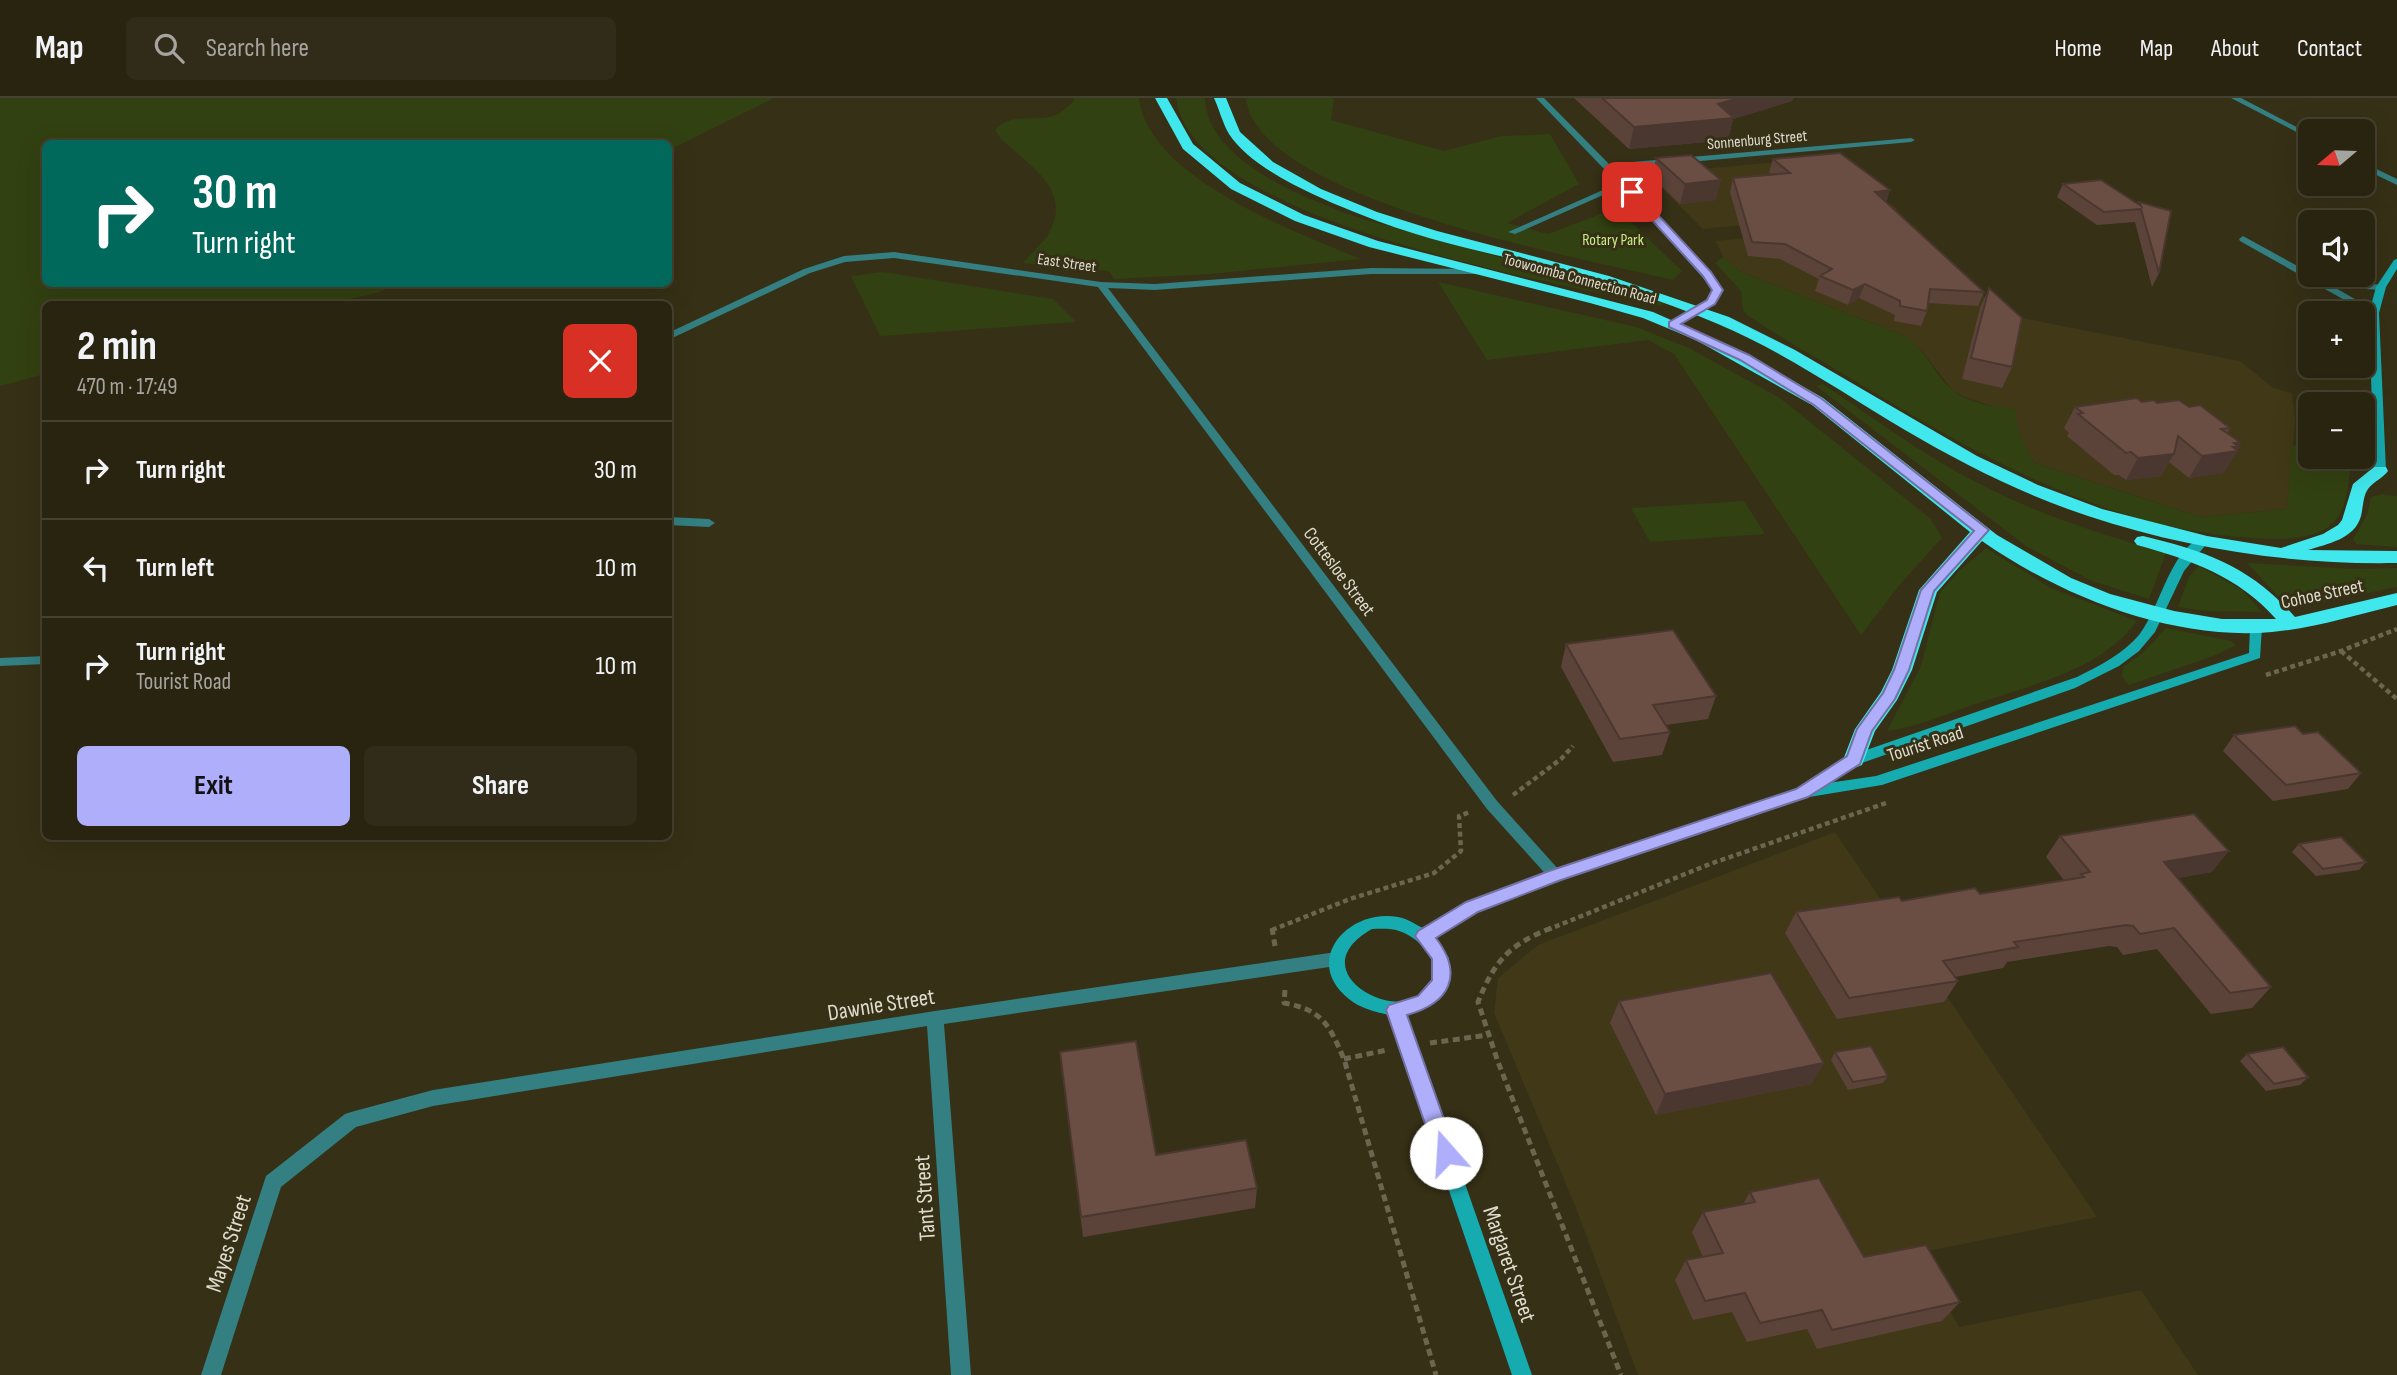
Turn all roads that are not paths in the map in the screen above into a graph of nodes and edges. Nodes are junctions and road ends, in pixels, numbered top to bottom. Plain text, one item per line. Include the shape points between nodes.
1 (1161, 98) edge
2 (1220, 98) edge
3 (1541, 98) edge
4 (2235, 98) edge
5 (2298, 131) edge
6 (1911, 140) dead end
7 (1606, 167) junction
8 (2375, 171) edge
9 (2397, 182) edge
10 (1624, 184) junction
11 (1512, 232) dead end
12 (2243, 239) dead end
13 (2397, 262) edge
14 (1478, 271) junction
15 (2298, 271) edge
16 (1101, 285) junction
17 (2326, 287) edge
18 (2369, 287) edge
19 (2381, 288) junction
20 (2352, 301) edge
21 (2375, 309) edge
22 (1697, 311) junction
23 (1673, 324) junction
24 (672, 335) edge
25 (2375, 339) edge
26 (1928, 437) junction
27 (2380, 471) joint
28 (672, 521) edge
29 (709, 523) dead end
30 (1982, 530) junction
31 (2203, 541) junction
32 (2188, 553) junction
33 (2279, 553) junction
34 (2397, 557) edge
35 (2397, 600) edge
36 (2158, 614) junction
37 (2291, 624) junction
38 (2256, 627) junction
39 (42, 660) edge
40 (0, 662) edge
41 (1854, 760) junction
42 (1802, 793) junction
43 (1555, 875) junction
44 (1424, 936) junction
45 (1336, 959) junction
46 (1396, 1010) junction
47 (935, 1018) junction
48 (433, 1098) joint
49 (211, 1375) edge
50 (961, 1375) edge
51 (1522, 1375) edge

1 - 14 highway, Toowoomba Connection Road via 1185,145 1245,191 1324,227
2 - 22 highway, Toowoomba Connection Road via 1224,116 1240,141 1268,165 1312,191 1388,220 1584,274
3 - 7 street
4 - 5 street
6 - 7 street, Sonnenburg Street
7 - 10 street
8 - 9 street
10 - 11 street
10 - 22 street via 1716,286 1714,299
12 - 15 street
13 - 19 street
14 - 16 street, East Street via 1371,271 1155,287
14 - 23 highway, Toowoomba Connection Road via 1584,296
16 - 24 street, East Street via 894,256 844,259 807,271
16 - 43 street, Cottesloe Street via 1492,805
17 - 20 street
18 - 19 street
19 - 21 street
22 - 23 street
22 - 26 highway, Toowoomba Connection Road via 1788,352
23 - 30 highway, Toowoomba Connection Road via 1745,358 1818,402
25 - 27 street
26 - 31 highway, Toowoomba Connection Road via 2059,500
26 - 32 highway via 1944,459 2013,496 2104,530
27 - 33 highway via 2359,488 2344,529
28 - 29 street
30 - 36 highway, Toowoomba Connection Road via 2053,576
30 - 41 highway via 1928,590 1902,670 1865,729
31 - 32 street, Tourist Road
31 - 33 highway, Toowoomba Connection Road
32 - 36 street, Tourist Road
32 - 37 highway via 2248,580
33 - 34 highway, Cohoe Street
35 - 37 highway, Cohoe Street
36 - 38 highway, Toowoomba Connection Road
36 - 41 street, Tourist Road via 2138,644 2098,673
37 - 38 highway, Cohoe Street
38 - 42 street, Tourist Road via 2255,655 1877,781
39 - 40 street
41 - 42 street, Tourist Road
42 - 43 street, Tourist Road
43 - 44 street, Tourist Road via 1472,907
44 - 45 street via 1398,923 1369,923 1346,937
44 - 46 street via 1441,958 1441,982 1424,1002
45 - 46 street via 1343,984 1365,1003
45 - 47 street, Dawnie Street
46 - 51 street, Margaret Street
47 - 48 street, Dawnie Street
47 - 50 street, Tant Street
48 - 49 street, Mayes Street via 351,1120 273,1182

